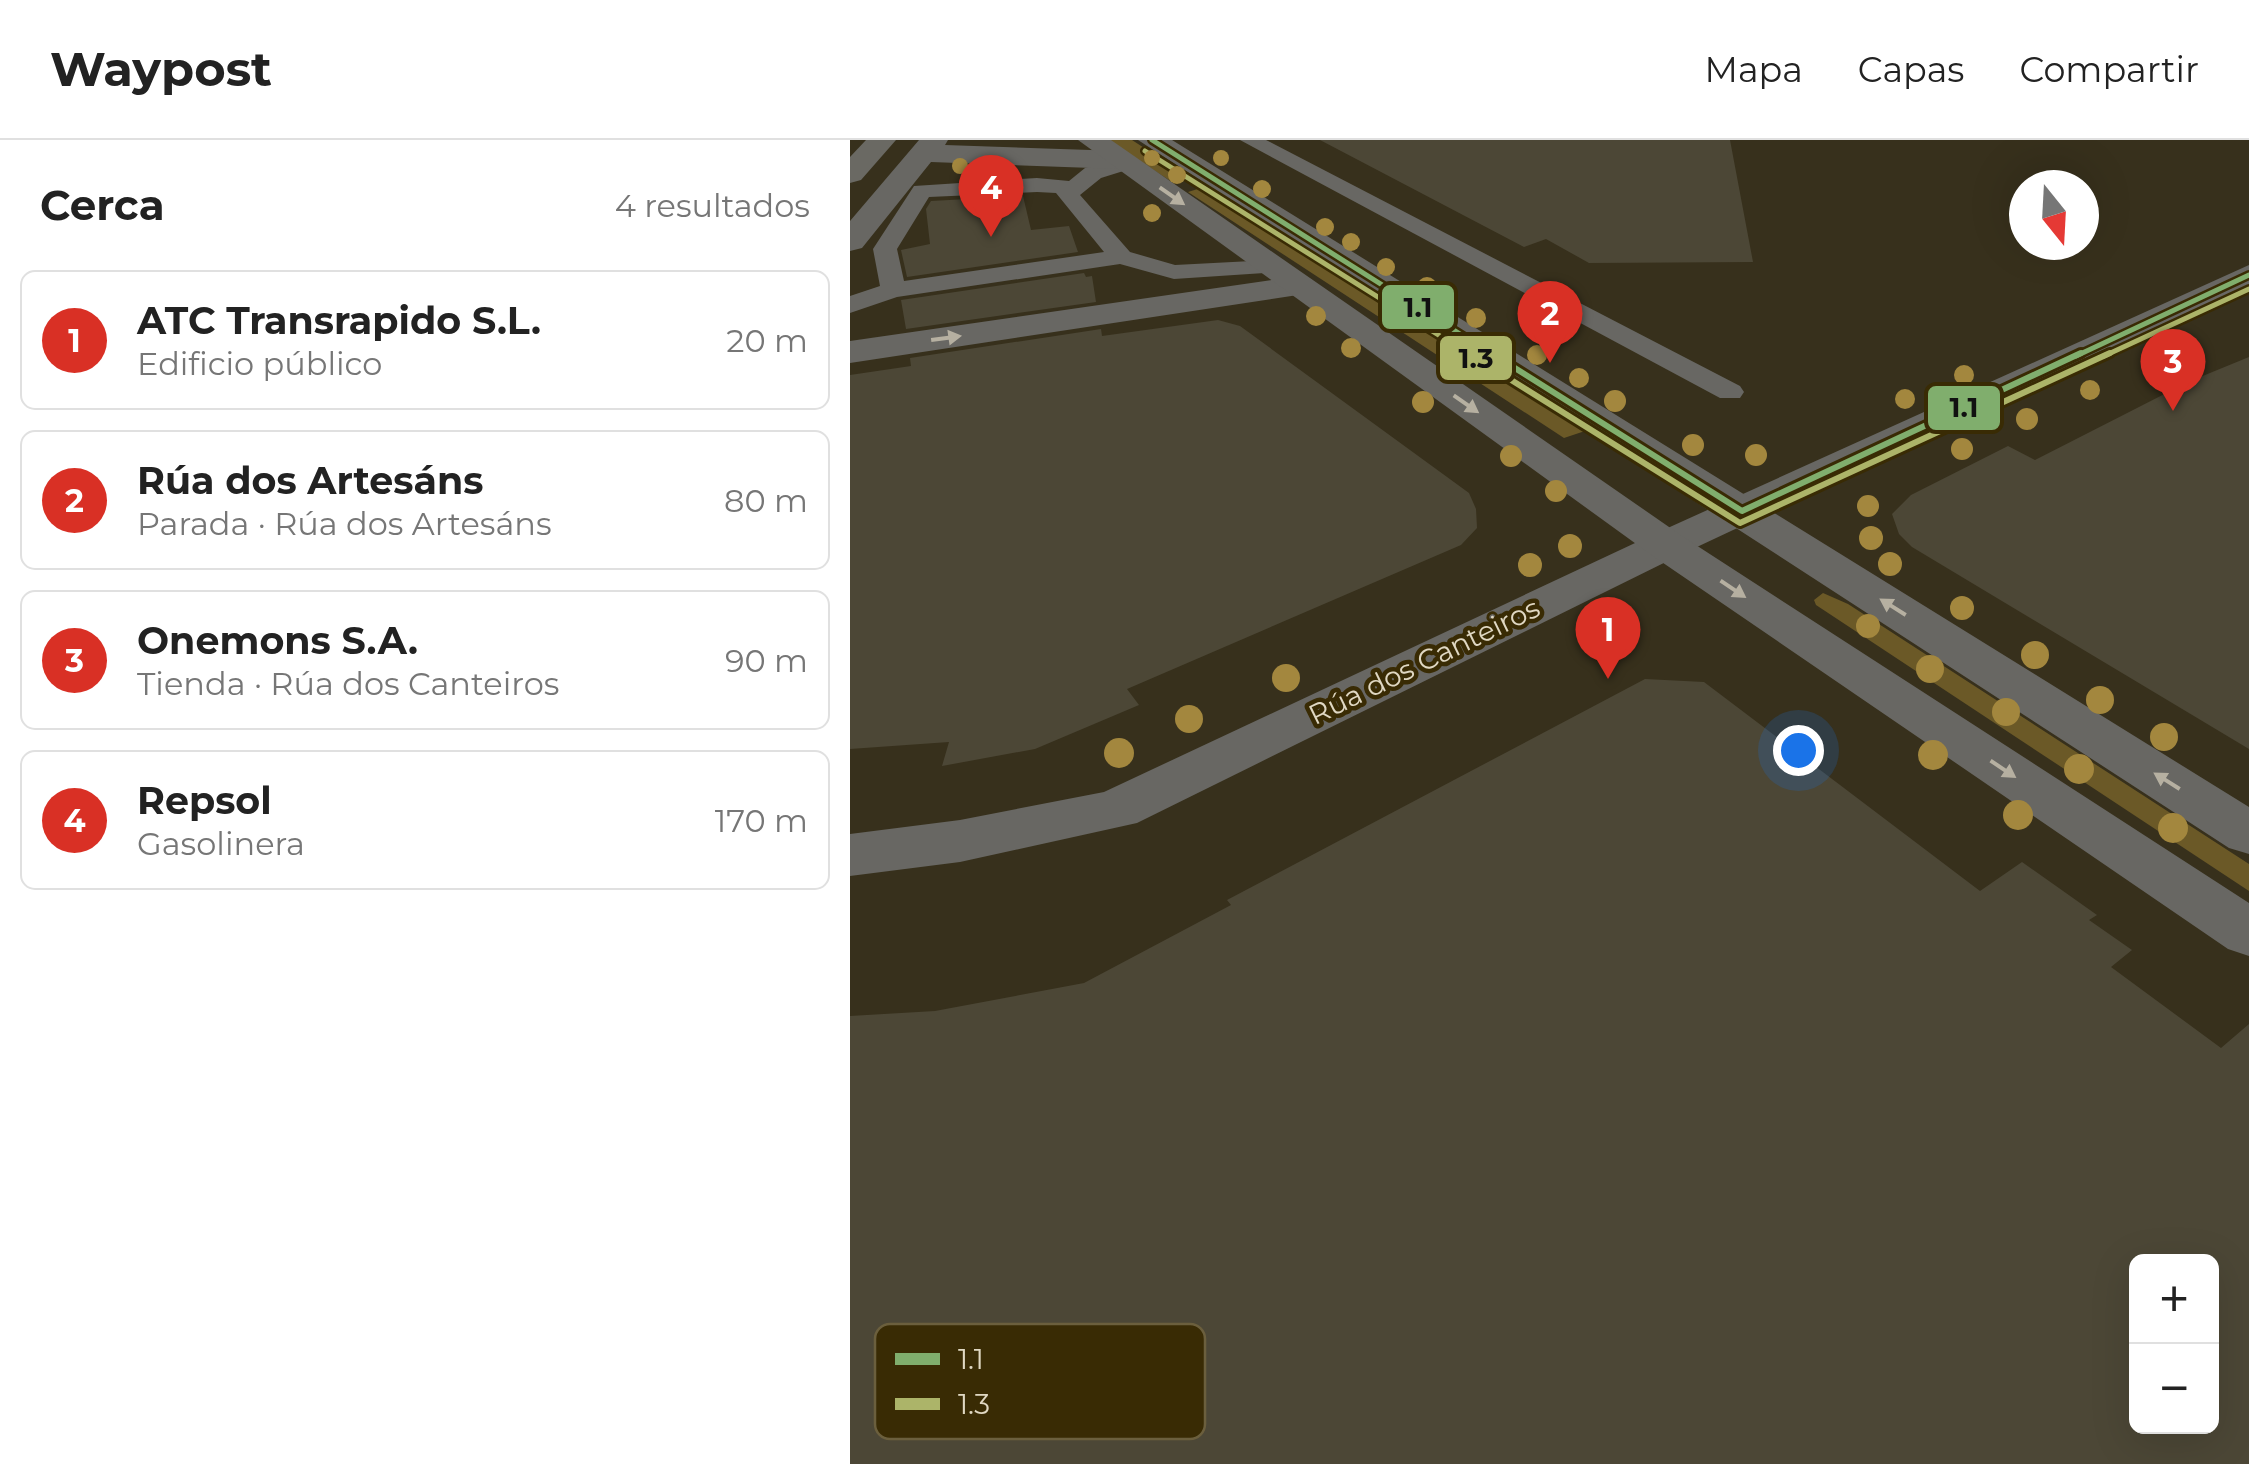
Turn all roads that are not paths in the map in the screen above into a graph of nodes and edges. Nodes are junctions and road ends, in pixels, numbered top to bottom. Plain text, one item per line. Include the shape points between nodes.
1 (882, 140) edge
2 (1250, 140) edge
3 (928, 146) edge
4 (1122, 151) edge
5 (850, 174) edge
6 (1074, 188) junction
7 (880, 204) junction
8 (915, 204) junction
9 (850, 241) edge
10 (1121, 257) junction
11 (2249, 274) edge
12 (1285, 276) junction
13 (893, 290) junction
14 (850, 305) edge
15 (850, 352) edge
16 (1730, 392) dead end
17 (1742, 511) junction
18 (1666, 545) junction
19 (2249, 834) edge
20 (850, 855) edge
21 (2249, 933) edge

1 - 5 main road
2 - 16 lane
3 - 4 street
3 - 7 street
4 - 6 lane
4 -> 12 street
4 - 17 street
6 - 8 lane via 922,192
6 - 10 lane via 1067,194
7 - 8 lane
7 - 9 street
8 - 13 lane via 886,249
10 - 12 lane via 1174,272
10 - 13 lane
11 - 17 street, Rúa dos Canteiros
15 -> 12 street
12 -> 18 street
13 - 14 lane
17 - 18 street, Rúa dos Canteiros
19 -> 17 street
18 - 20 street, Rúa dos Canteiros via 1117,809
18 -> 21 street

